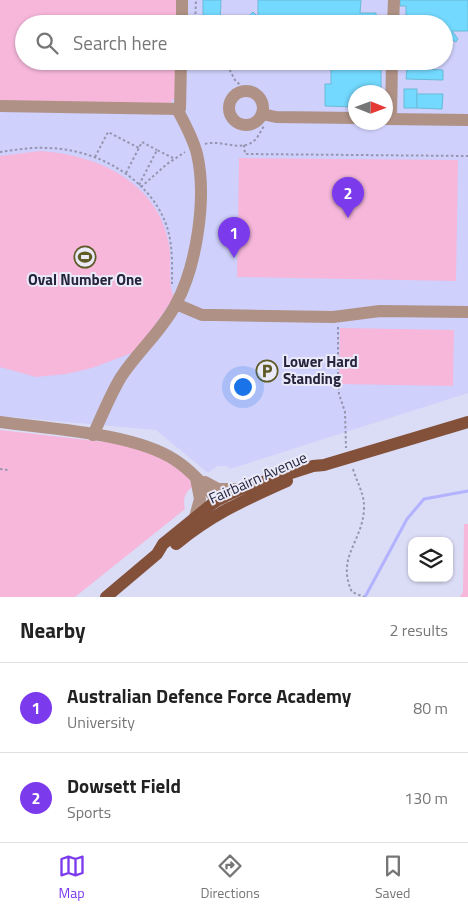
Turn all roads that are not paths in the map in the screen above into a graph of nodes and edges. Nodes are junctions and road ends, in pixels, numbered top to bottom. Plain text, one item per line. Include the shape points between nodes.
1 (182, 0) edge
2 (394, 0) edge
3 (182, 15) edge
4 (393, 15) edge
5 (181, 70) edge
6 (391, 70) edge
7 (390, 85) edge
8 (0, 106) edge
9 (177, 109) junction
10 (262, 114) dead end
11 (348, 118) edge
12 (393, 119) edge
13 (468, 120) edge
14 (177, 302) junction
15 (468, 312) edge
16 (0, 422) edge
17 (468, 422) edge
18 (92, 435) junction
19 (324, 465) junction
20 (196, 478) junction
21 (241, 489) junction
22 (221, 504) junction
23 (194, 517) junction
24 (157, 554) junction
25 (106, 597) edge

1 - 3 street
2 - 4 street
5 - 9 street via 180,109
6 - 7 street
8 - 9 street
9 - 14 street via 196,148 201,183 198,226 186,281
10 - 11 street
12 - 13 street
14 - 15 street via 202,315 338,317 380,311
14 - 18 street via 160,331 121,377
16 - 18 street
17 - 19 main road, Fairbairn Avenue
18 - 20 street via 154,448 177,460
19 - 21 main road, Fairbairn Avenue
19 - 22 main road, Fairbairn Avenue via 313,472
20 - 21 street via 218,489
20 - 22 street
20 - 23 street via 200,500
21 - 22 main road, Fairbairn Avenue
22 - 23 main road, Fairbairn Avenue
22 - 24 main road, Fairbairn Avenue via 167,551
23 - 24 main road, Fairbairn Avenue via 163,544
24 - 25 main road, Fairbairn Avenue

